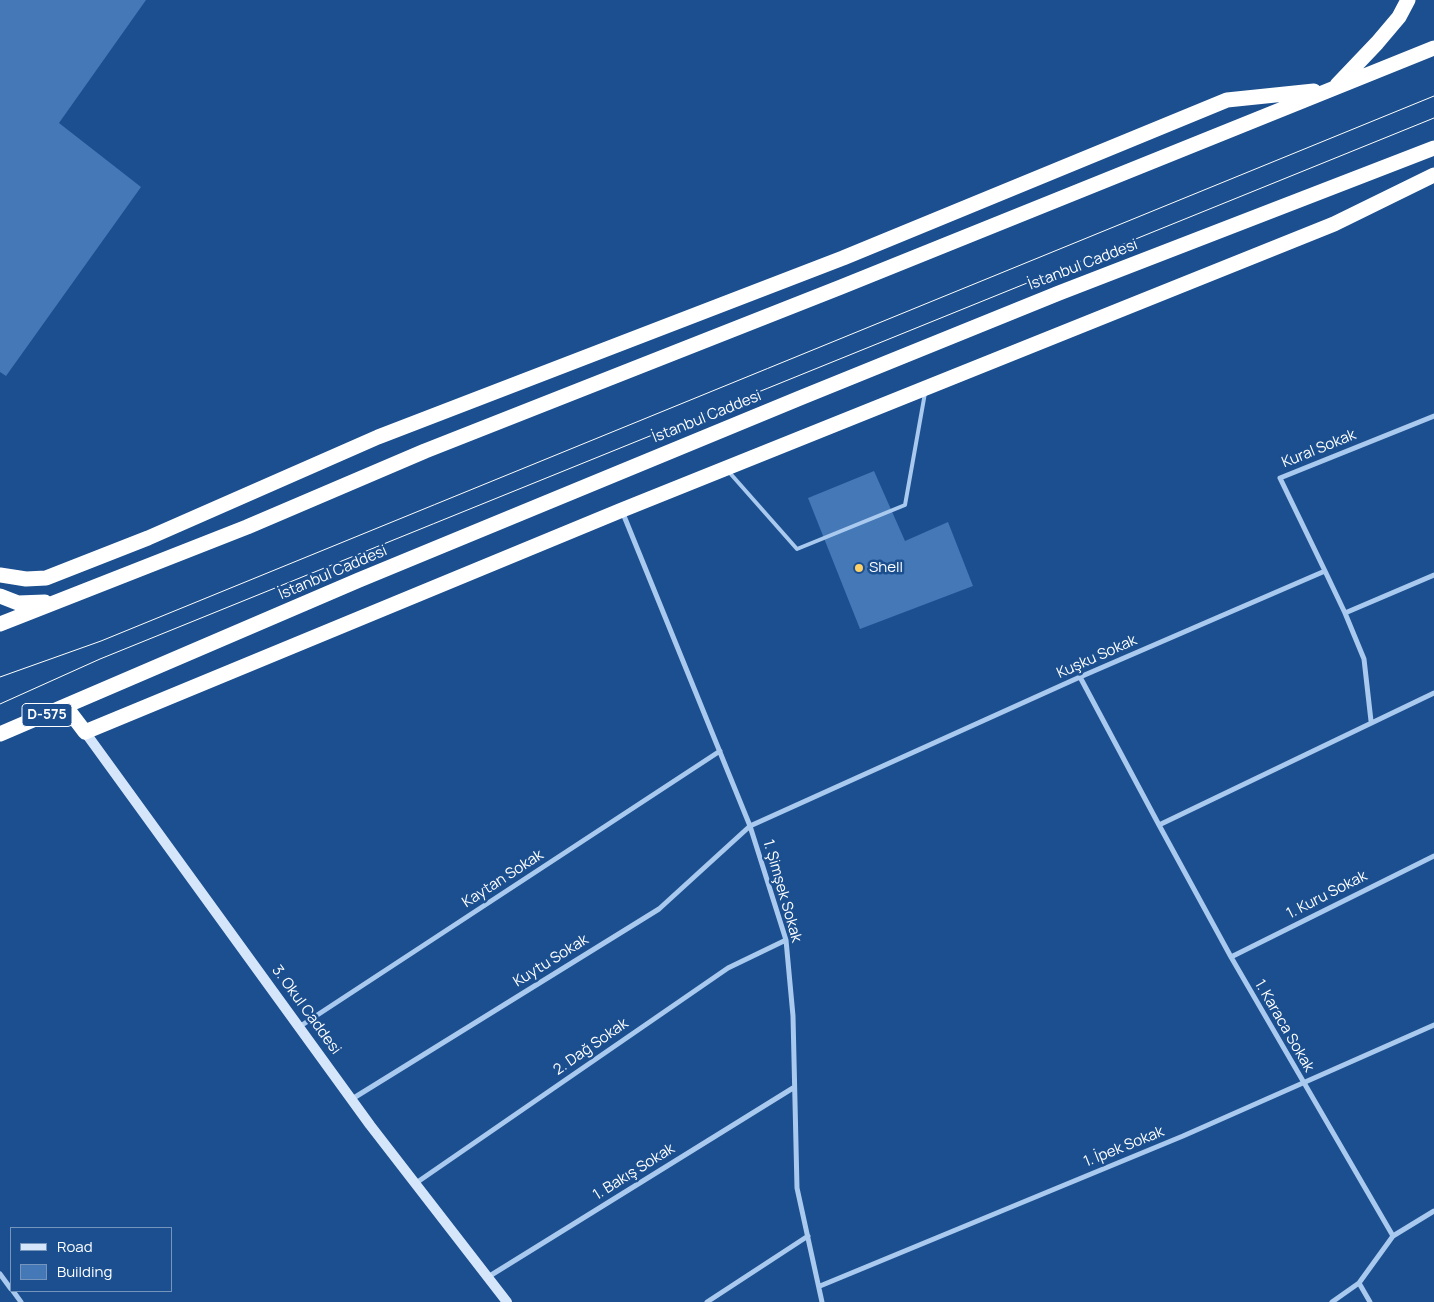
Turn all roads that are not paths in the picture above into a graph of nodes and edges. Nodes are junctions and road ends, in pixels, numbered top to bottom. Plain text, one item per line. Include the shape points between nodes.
1 (1408, 0) edge
2 (1434, 48) edge
3 (1333, 90) junction
4 (1434, 148) edge
5 (1434, 175) edge
6 (925, 390) junction
7 (1434, 416) edge
8 (726, 468) junction
9 (622, 510) junction
10 (1325, 571) junction
11 (0, 575) edge
12 (1434, 575) edge
13 (0, 596) edge
14 (64, 599) junction
15 (1345, 613) junction
16 (0, 624) edge
17 (1080, 677) junction
18 (1434, 693) edge
19 (66, 707) junction
20 (1371, 722) junction
21 (85, 732) junction
22 (0, 734) edge
23 (720, 752) junction
24 (1159, 825) junction
25 (750, 826) junction
26 (1434, 856) edge
27 (786, 940) junction
28 (1230, 957) junction
29 (1434, 1025) edge
30 (299, 1027) junction
31 (1302, 1083) junction
32 (793, 1088) junction
33 (352, 1099) junction
34 (416, 1183) junction
35 (1434, 1211) edge
36 (808, 1236) junction
37 (1393, 1236) junction
38 (0, 1274) edge
39 (488, 1277) junction
40 (1359, 1284) junction
41 (820, 1286) junction
42 (10, 1287) edge
43 (508, 1302) edge
44 (707, 1302) edge
45 (822, 1302) edge
46 (1332, 1302) edge
47 (1370, 1302) edge

1 - 3 highway via 1399,17
2 - 3 highway
3 - 11 highway via 1227,100 843,258 378,437 148,538 46,578 26,580
3 - 14 highway via 425,451 247,527
4 - 19 highway, İstanbul Caddesi / D-575 via 1059,293 791,402 359,580
5 - 6 highway via 1334,224
6 - 8 highway
6 - 8 lane via 905,505 797,549
7 - 10 street, Kural Sokak via 1280,478
8 - 9 highway
9 - 21 highway
9 - 23 street, 1. Şimşek Sokak
10 - 15 street
10 - 17 street, Kuşku Sokak
12 - 15 street
13 - 14 highway via 18,603
14 - 16 highway
15 - 20 street via 1364,659
17 - 24 street, 1. Karaca Sokak
17 - 25 street, Kuşku Sokak
18 - 20 street
19 - 21 highway
19 - 22 highway, İstanbul Caddesi / D-575
20 - 24 street
21 - 30 main road, 3. Okul Caddesi
23 - 25 street, 1. Şimşek Sokak
23 - 30 street, Kaytan Sokak
24 - 28 street, 1. Karaca Sokak
25 - 27 street, 1. Şimşek Sokak
25 - 33 street, Kuytu Sokak via 659,909
26 - 28 street, 1. Kuru Sokak
27 - 32 street, 1. Şimşek Sokak via 793,1016
27 - 34 street, 2. Dağ Sokak via 728,968
28 - 31 street, 1. Karaca Sokak
29 - 31 street, 1. İpek Sokak
30 - 33 main road, 3. Okul Caddesi
31 - 37 street, 1. Karaca Sokak
31 - 41 street, 1. İpek Sokak via 1183,1136
32 - 36 street, 1. Şimşek Sokak via 797,1188
32 - 39 street, 1. Bakış Sokak
33 - 34 main road, 3. Okul Caddesi
34 - 39 main road, 3. Okul Caddesi
35 - 37 street
36 - 41 street, 1. Şimşek Sokak
36 - 44 street
37 - 40 street
38 - 42 street
39 - 43 main road, 3. Okul Caddesi
40 - 46 street
40 - 47 street
41 - 45 street, 1. Şimşek Sokak

